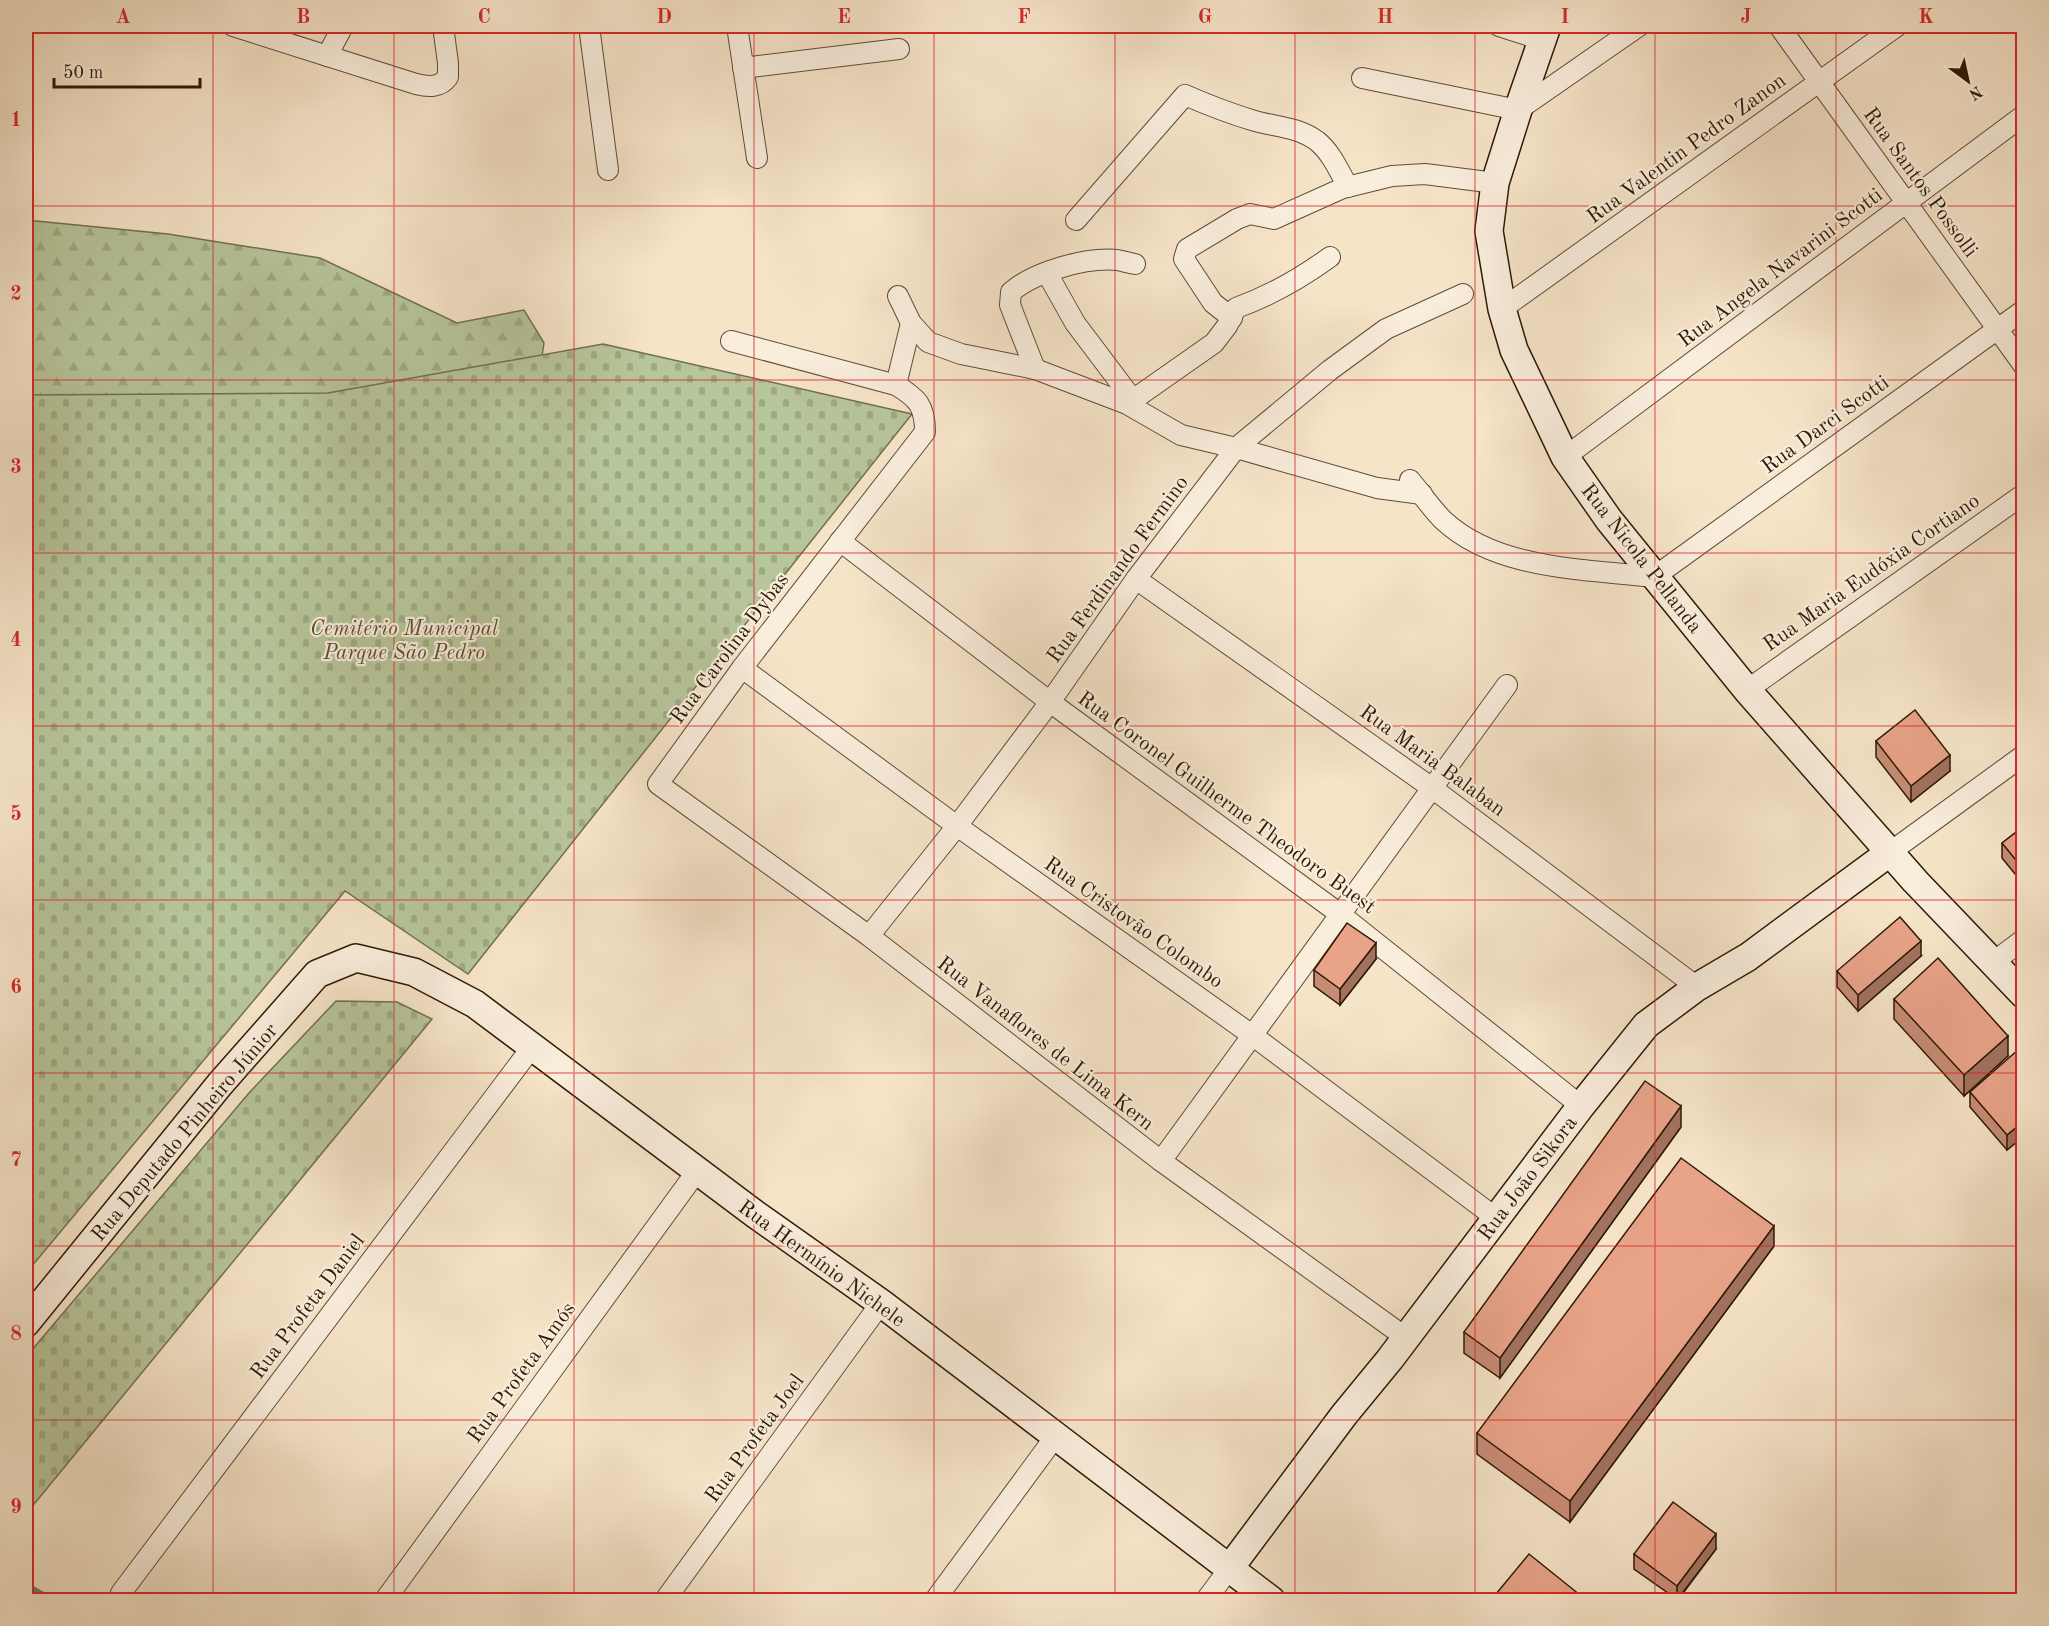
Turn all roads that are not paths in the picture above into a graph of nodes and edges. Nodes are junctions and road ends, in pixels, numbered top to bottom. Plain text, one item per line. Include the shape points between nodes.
1 (233, 26) edge
2 (343, 26) edge
3 (443, 26) edge
4 (589, 26) edge
5 (737, 26) edge
6 (1499, 26) edge
7 (1639, 26) edge
8 (1779, 26) edge
9 (1897, 26) edge
10 (1544, 33) edge
11 (899, 49) dead end
12 (327, 56) junction
13 (743, 68) junction
14 (1362, 78) dead end
15 (1820, 82) junction
16 (1518, 110) junction
17 (2024, 115) edge
18 (757, 158) dead end
19 (608, 170) dead end
20 (1495, 183) junction
21 (1348, 187) junction
22 (1907, 203) junction
23 (1076, 220) dead end
24 (1330, 257) dead end
25 (1135, 264) dead end
26 (1047, 273) junction
27 (1462, 294) dead end
28 (898, 296) dead end
29 (1502, 309) junction
30 (2024, 310) edge
31 (1232, 318) junction
32 (911, 323) junction
33 (1997, 329) junction
34 (731, 341) dead end
35 (2024, 366) edge
36 (1035, 369) junction
37 (896, 385) junction
38 (1130, 402) junction
39 (1236, 448) junction
40 (1565, 457) junction
41 (2024, 494) edge
42 (840, 541) junction
43 (1654, 577) junction
44 (1136, 579) junction
45 (742, 668) junction
46 (1507, 685) dead end
47 (1747, 690) junction
48 (1050, 702) junction
49 (2024, 755) edge
50 (658, 784) joint
51 (1432, 788) junction
52 (957, 826) junction
53 (1889, 853) junction
54 (1340, 914) junction
55 (869, 936) junction
56 (2024, 939) edge
57 (356, 958) joint
58 (1992, 963) junction
59 (1697, 987) junction
60 (2024, 995) edge
61 (1252, 1035) junction
62 (532, 1047) junction
63 (1581, 1106) junction
64 (1161, 1161) junction
65 (697, 1171) junction
66 (1496, 1218) junction
67 (881, 1303) junction
68 (26, 1323) edge
69 (1405, 1337) junction
70 (1055, 1437) junction
71 (1229, 1569) junction
72 (121, 1593) dead end
73 (385, 1600) edge
74 (665, 1600) edge
75 (935, 1600) edge
76 (1206, 1600) edge
77 (1271, 1600) edge

1 - 12 street
2 - 12 street
3 - 12 street via 449,71 445,80 436,85 416,84
4 - 19 street
5 - 13 street
6 - 10 street
7 - 16 street
8 - 15 street, Rua Santos Possolli
9 - 15 street, Rua Valentin Pedro Zanon
10 - 16 street, Rua Nicola Pellanda
11 - 13 street
13 - 18 street
14 - 16 street
15 - 22 street, Rua Santos Possolli
15 - 29 street, Rua Valentin Pedro Zanon
16 - 20 street, Rua Nicola Pellanda
17 - 22 street, Rua Angela Navarini Scotti
20 - 21 street via 1425,174 1392,176
20 - 29 street, Rua Nicola Pellanda via 1489,231
21 - 23 street via 1316,140 1185,96
21 - 31 street via 1274,219 1250,214 1186,249 1184,259 1212,303
22 - 33 street, Rua Santos Possolli
22 - 40 street, Rua Angela Navarini Scotti
24 - 31 street via 1297,281 1236,308
25 - 26 street via 1116,260 1083,262
26 - 36 street via 1011,292 1010,305
26 - 38 street via 1075,323 1109,366
27 - 39 street, Rua Ferdinando Fermino via 1386,329
28 - 32 street
29 - 40 street, Rua Nicola Pellanda via 1514,350
30 - 33 street, Rua Darci Scotti
31 - 38 street via 1214,343
32 - 36 street via 928,342 961,354
32 - 37 street
33 - 35 street, Rua Santos Possolli
33 - 43 street, Rua Darci Scotti
34 - 37 street
36 - 38 street
37 - 42 street, Rua Carolina Dybas via 914,396 922,409 925,432
38 - 39 street via 1181,435
39 - 43 street via 1377,488 1416,487 1443,519 1468,538 1533,563
39 - 44 street, Rua Ferdinando Fermino
40 - 43 street, Rua Nicola Pellanda
41 - 47 street, Rua Maria Eudóxia Cortiano
42 - 45 street, Rua Carolina Dybas
42 - 48 street, Rua Coronel Guilherme Theodoro Buest
43 - 47 street, Rua Nicola Pellanda
44 - 48 street, Rua Ferdinando Fermino
44 - 51 street, Rua Maria Balaban
45 - 50 street, Rua Carolina Dybas
45 - 52 street, Rua Cristovão Colombo
46 - 51 street
47 - 53 street, Rua Nicola Pellanda
48 - 52 street, Rua Ferdinando Fermino
48 - 54 street, Rua Coronel Guilherme Theodoro Buest
49 - 53 street
50 - 55 street, Rua Vanaflores de Lima Kern
51 - 54 street
51 - 59 street, Rua Maria Balaban
52 - 55 street, Rua Ferdinando Fermino
52 - 61 street, Rua Cristovão Colombo
53 - 58 street, Rua Nicola Pellanda
53 - 59 street, Rua João Sikora via 1748,957
54 - 61 street
54 - 63 street, Rua Coronel Guilherme Theodoro Buest
55 - 64 street, Rua Vanaflores de Lima Kern
56 - 58 street
57 - 62 street, Rua Hermínio Nichele via 414,972 475,1004
57 - 68 street, Rua Deputado Pinheiro Júnior via 317,974 220,1084
58 - 60 street, Rua Nicola Pellanda
59 - 63 street, Rua João Sikora via 1646,1025
61 - 64 street
61 - 66 street, Rua Cristovão Colombo
62 - 65 street, Rua Hermínio Nichele
62 - 72 street, Rua Profeta Daniel
63 - 66 street, Rua João Sikora
64 - 69 street, Rua Vanaflores de Lima Kern
65 - 67 street, Rua Hermínio Nichele
65 - 73 street, Rua Profeta Amós
66 - 69 street, Rua João Sikora
67 - 70 street, Rua Hermínio Nichele
67 - 74 street, Rua Profeta Joel
69 - 71 street, Rua João Sikora
70 - 71 street, Rua Hermínio Nichele
70 - 75 street
71 - 76 street
71 - 77 street, Rua Hermínio Nichele

